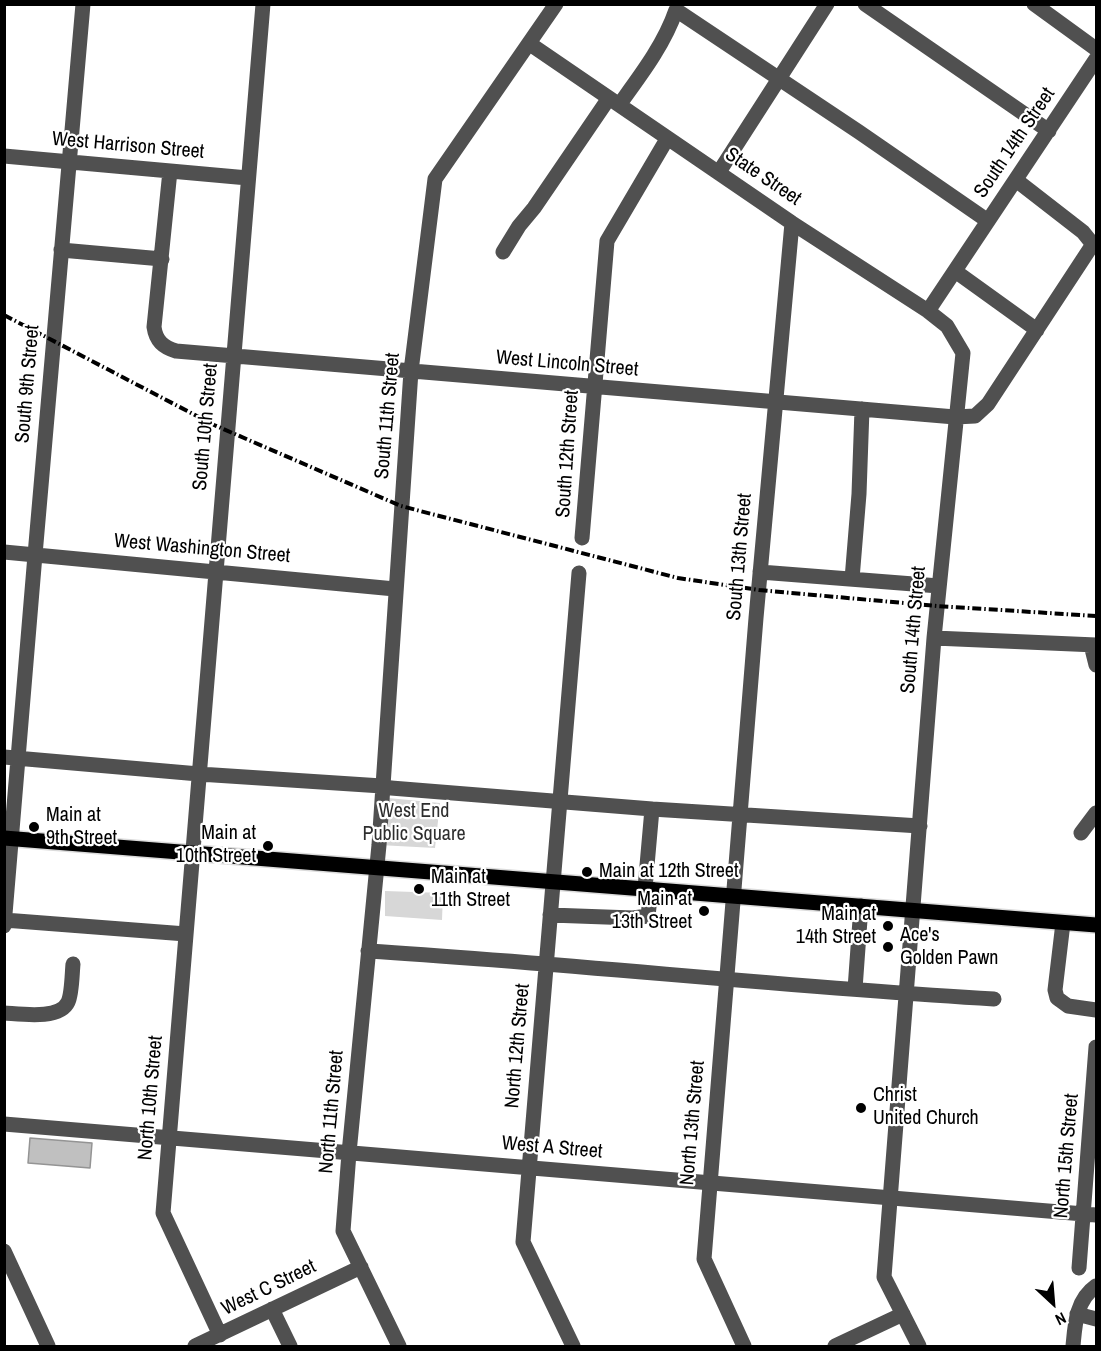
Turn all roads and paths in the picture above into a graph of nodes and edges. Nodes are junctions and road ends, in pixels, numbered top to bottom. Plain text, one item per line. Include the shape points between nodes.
1 (83, 4) edge
2 (263, 4) edge
3 (556, 4) edge
4 (827, 4) edge
5 (865, 4) edge
6 (1034, 4) edge
7 (671, 8) edge
8 (530, 44) junction
9 (1096, 49) edge
10 (1096, 59) edge
11 (779, 79) junction
12 (614, 102) junction
13 (1049, 131) junction
14 (667, 139) junction
15 (4, 156) edge
16 (69, 162) junction
17 (170, 171) junction
18 (719, 172) junction
19 (248, 178) junction
20 (1016, 180) junction
21 (988, 221) junction
22 (792, 223) junction
23 (61, 250) junction
24 (504, 252) dead end
25 (162, 259) junction
26 (955, 271) junction
27 (928, 311) junction
28 (1037, 330) junction
29 (963, 353) joint
30 (233, 356) junction
31 (411, 371) junction
32 (594, 388) junction
33 (775, 402) junction
34 (862, 409) junction
35 (955, 417) junction
36 (582, 538) dead end
37 (4, 552) edge
38 (34, 555) junction
39 (215, 572) junction
40 (760, 572) junction
41 (579, 573) dead end
42 (852, 579) junction
43 (939, 586) junction
44 (395, 589) junction
45 (934, 638) junction
46 (1094, 645) edge
47 (1096, 665) edge
48 (11, 757) edge
49 (199, 774) junction
50 (382, 786) junction
51 (560, 800) junction
52 (652, 809) junction
53 (1096, 813) edge
54 (740, 815) junction
55 (920, 826) junction
56 (1081, 833) dead end
57 (8, 838) edge
58 (193, 854) junction
59 (376, 869) junction
60 (553, 881) junction
61 (648, 888) junction
62 (733, 895) junction
63 (861, 906) junction
64 (913, 910) junction
65 (550, 915) junction
66 (5, 920) edge
67 (1063, 923) junction
68 (1096, 925) edge
69 (4, 927) edge
70 (186, 934) junction
71 (368, 951) junction
72 (74, 964) dead end
73 (546, 964) junction
74 (726, 980) junction
75 (855, 989) junction
76 (906, 994) junction
77 (994, 999) dead end
78 (1096, 1010) edge
79 (4, 1013) edge
80 (1096, 1047) edge
81 (4, 1124) edge
82 (168, 1138) junction
83 (349, 1153) junction
84 (529, 1167) junction
85 (709, 1182) junction
86 (889, 1198) junction
87 (1090, 1215) edge
88 (4, 1251) edge
89 (361, 1267) junction
90 (1079, 1268) dead end
91 (1095, 1287) edge
92 (272, 1309) junction
93 (903, 1314) junction
94 (1077, 1314) junction
95 (1096, 1319) edge
96 (220, 1335) junction
97 (43, 1345) edge
98 (202, 1345) edge
99 (290, 1347) edge
100 (399, 1347) edge
101 (573, 1347) edge
102 (744, 1347) edge
103 (835, 1347) edge
104 (919, 1347) edge
105 (1073, 1347) edge

1 - 16 street, South 9th Street
2 - 19 street, South 10th Street
3 - 8 street, South 11th Street
4 - 11 street
5 - 13 street
6 - 9 street
7 - 11 street
7 - 12 street via 671,24 644,71
8 - 12 street, State Street
8 - 31 street, South 11th Street via 435,179
10 - 13 street, South 14th Street
11 - 18 street
11 - 21 street
12 - 14 street, State Street
12 - 24 street via 519,226
13 - 20 street, South 14th Street
14 - 18 street, State Street
14 - 32 street, South 12th Street via 607,241
15 - 16 street, West Harrison Street
16 - 17 street, West Harrison Street
16 - 23 street, South 9th Street
17 - 19 street, West Harrison Street
17 - 25 street
18 - 22 street, State Street
19 - 30 street, South 10th Street
20 - 21 street, South 14th Street
20 - 28 street via 1091,242
21 - 26 street, South 14th Street
22 - 27 street, State Street
22 - 33 street, South 13th Street
23 - 25 street
23 - 38 street, South 9th Street
25 - 30 street, West Lincoln Street via 154,327 163,347
26 - 27 street, South 14th Street
26 - 28 street
27 - 29 street, State Street via 947,326
28 - 35 street via 988,404 975,416
29 - 35 street, South 14th Street
30 - 31 street, West Lincoln Street
30 - 39 street, South 10th Street
31 - 32 street, West Lincoln Street
31 - 44 street, South 11th Street
32 - 33 street, West Lincoln Street
32 - 36 street, South 12th Street
33 - 34 street, West Lincoln Street
33 - 40 street, South 13th Street
34 - 35 street, West Lincoln Street
34 - 42 street
35 - 43 street, South 14th Street
37 - 38 street, West Washington Street
38 - 39 street, West Washington Street
38 - 48 street, South 9th Street
39 - 44 street, West Washington Street
39 - 49 street, South 10th Street
40 - 42 street
40 - 54 street, South 13th Street
41 - 51 street
42 - 43 street
43 - 45 street, South 14th Street
44 - 50 street, South 11th Street
45 - 46 street
45 - 55 street, South 14th Street
46 - 47 street
48 - 49 street
48 - 57 street, South 9th Street
49 - 50 street
49 - 58 street, South 10th Street
50 - 51 street
50 - 59 street, South 11th Street
51 - 52 street
51 - 60 street
52 - 54 street
52 - 61 street
53 - 56 street
54 - 55 street
54 - 62 street, South 13th Street
55 - 64 street, South 14th Street
57 - 58 main road
57 - 66 street, South 9th Street
58 - 59 main road
58 - 70 street, North 10th Street
59 - 60 main road
59 - 71 street, North 11th Street
60 - 61 main road
60 - 65 street, North 12th Street
61 - 62 main road
61 - 65 street via 648,915
62 - 63 main road
62 - 74 street, North 13th Street
63 - 64 main road
63 - 75 street
64 - 67 main road
64 - 76 street, South 14th Street
65 - 73 street, North 12th Street
66 - 69 street, South 9th Street
66 - 70 street
67 - 68 main road
67 - 78 street via 1057,998 1068,1006
70 - 82 street, North 10th Street
71 - 73 street
71 - 83 street, North 11th Street
72 - 79 street via 68,1002 60,1011
73 - 74 street
73 - 84 street, North 12th Street
74 - 75 street
74 - 85 street, North 13th Street
75 - 76 street
76 - 77 street
76 - 86 street, South 14th Street
80 - 87 street, North 15th Street
81 - 82 street, West A Street
82 - 83 street, West A Street
82 - 96 street, North 10th Street via 163,1212
83 - 84 street, West A Street
83 - 89 street, North 11th Street via 343,1231
84 - 85 street, West A Street
84 - 101 street, North 12th Street via 524,1242
85 - 86 street, West A Street
85 - 102 street, North 13th Street via 704,1259
86 - 87 street, West A Street
86 - 93 street, South 14th Street via 884,1277
87 - 90 street, North 15th Street
88 - 97 street
89 - 92 street, West C Street
89 - 100 street, North 11th Street
91 - 94 street via 1084,1298
92 - 96 street, West C Street
92 - 99 street
93 - 103 street
93 - 104 street, South 14th Street
94 - 95 street
94 - 105 street
96 - 98 street, West C Street

